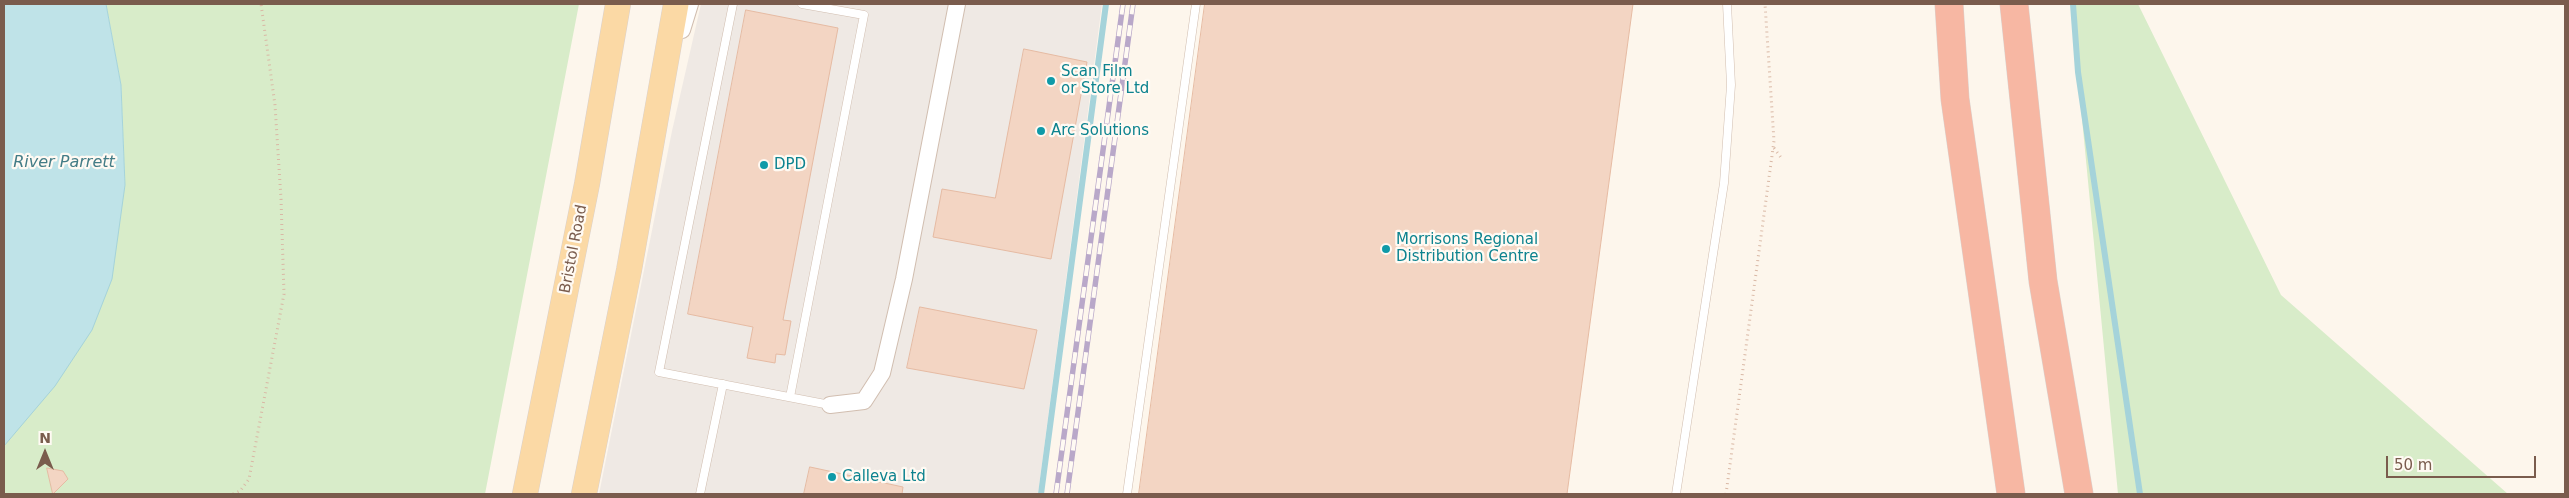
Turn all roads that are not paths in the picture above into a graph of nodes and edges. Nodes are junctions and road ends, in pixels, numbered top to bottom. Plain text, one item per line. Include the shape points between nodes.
1 (618, 4) edge
2 (676, 4) edge
3 (690, 4) edge
4 (733, 4) edge
5 (802, 4) edge
6 (957, 4) edge
7 (1196, 4) edge
8 (1727, 4) edge
9 (1949, 4) edge
10 (2014, 4) edge
11 (652, 135) junction
12 (723, 384) junction
13 (790, 397) junction
14 (830, 405) joint
15 (525, 494) edge
16 (584, 494) edge
17 (700, 494) edge
18 (1127, 494) edge
19 (1676, 494) edge
20 (2011, 494) edge
21 (2079, 494) edge

1 - 15 main road, Bristol Road via 587,184
2 - 11 main road
3 - 11 street
4 - 12 lane via 659,372
5 - 13 lane via 864,15
6 - 14 street via 904,279 882,373 864,401
7 - 18 lane
8 - 19 lane via 1731,85 1724,183
9 - 20 highway via 1956,99
10 - 21 highway via 2044,281
11 - 16 main road via 629,270
12 - 13 lane
12 - 17 lane
13 - 14 lane

